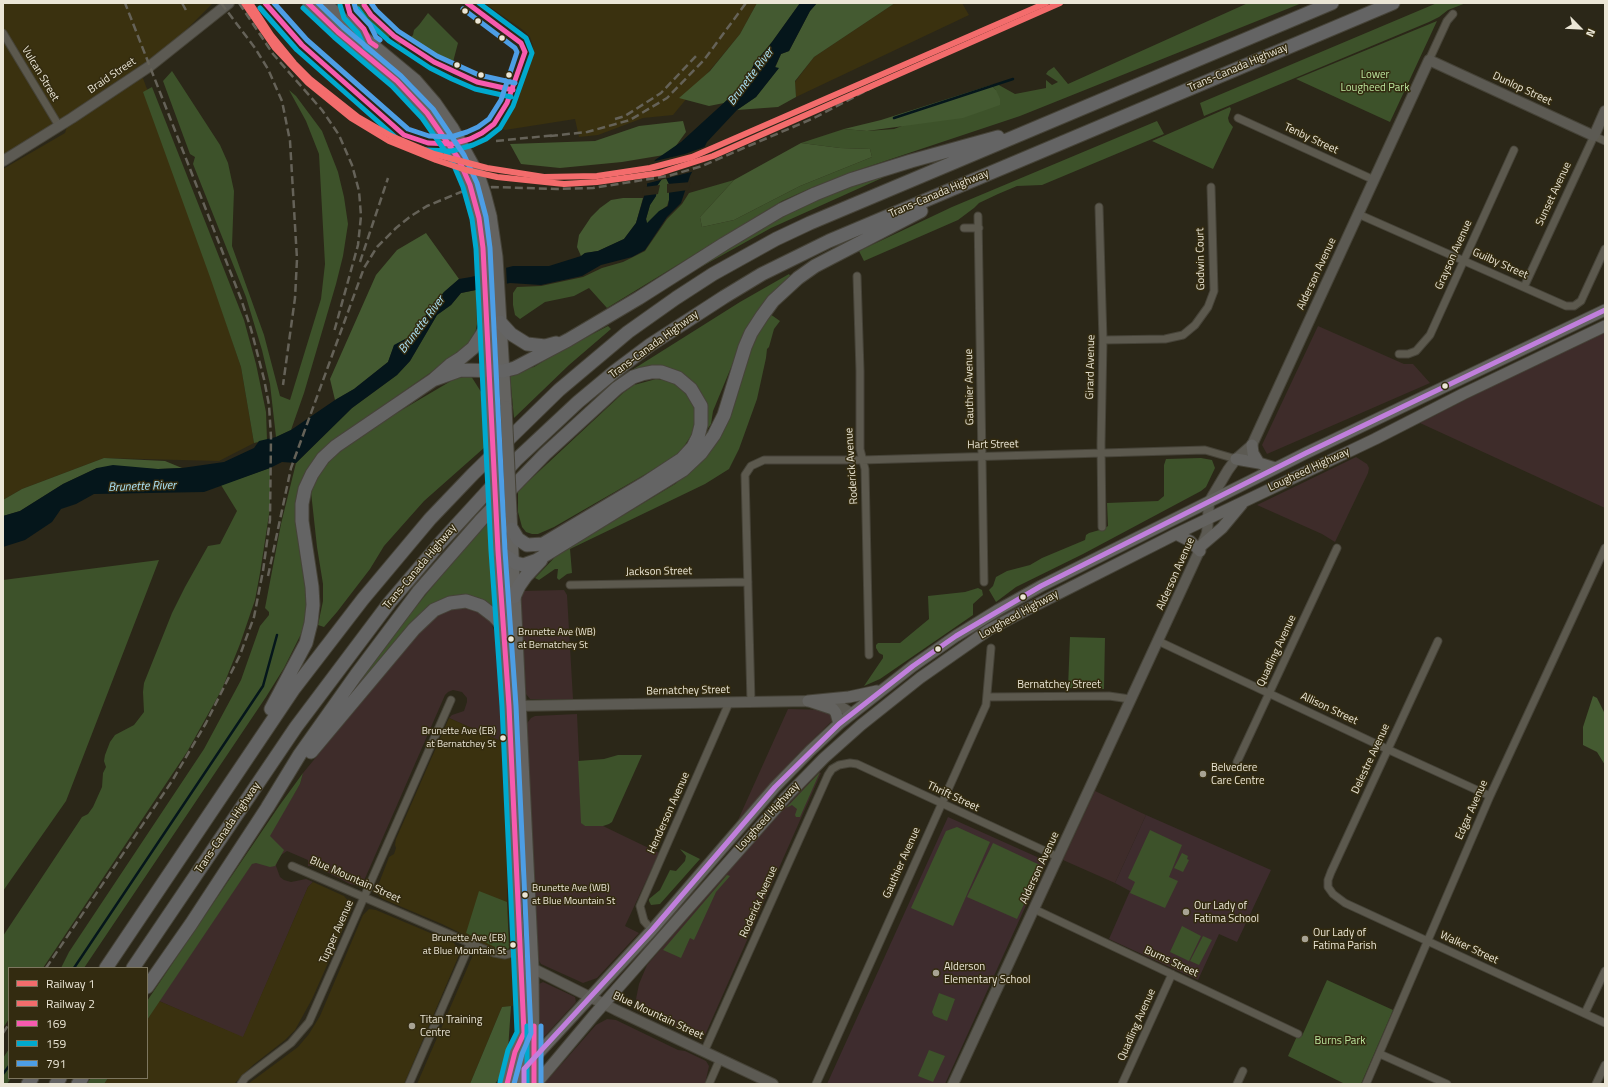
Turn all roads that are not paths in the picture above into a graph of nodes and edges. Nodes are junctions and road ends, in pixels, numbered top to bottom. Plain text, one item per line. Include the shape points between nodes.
1 (229, 3) edge
2 (308, 3) edge
3 (326, 3) edge
4 (1332, 3) edge
5 (1393, 3) edge
6 (1453, 14) dead end
7 (3, 32) edge
8 (1429, 60) junction
9 (1605, 111) edge
10 (1238, 118) dead end
11 (1051, 122) junction
12 (59, 126) junction
13 (1594, 136) junction
14 (1605, 141) edge
15 (1514, 150) dead end
16 (3, 161) edge
17 (1000, 168) junction
18 (1374, 180) junction
19 (1211, 187) dead end
20 (1099, 207) dead end
21 (1358, 214) junction
22 (978, 216) dead end
23 (964, 228) dead end
24 (979, 228) junction
25 (1605, 249) edge
26 (1464, 260) junction
27 (857, 276) dead end
28 (1524, 287) junction
29 (1605, 310) edge
30 (500, 322) junction
31 (1605, 326) edge
32 (486, 328) junction
33 (568, 340) junction
34 (1103, 340) junction
35 (1399, 354) dead end
36 (489, 371) junction
37 (502, 371) junction
38 (433, 380) junction
39 (1252, 445) junction
40 (1101, 454) junction
41 (982, 456) junction
42 (1236, 459) junction
43 (862, 460) junction
44 (1259, 463) junction
45 (1275, 468) junction
46 (1246, 500) junction
47 (1210, 502) junction
48 (1208, 519) junction
49 (1102, 527) dead end
50 (512, 529) junction
51 (1176, 534) junction
52 (1201, 548) junction
53 (1337, 548) dead end
54 (1605, 548) edge
55 (498, 551) junction
56 (545, 556) junction
57 (513, 561) junction
58 (748, 582) junction
59 (984, 582) dead end
60 (570, 585) dead end
61 (514, 597) junction
62 (502, 625) junction
63 (1158, 641) junction
64 (1438, 641) dead end
65 (991, 648) dead end
66 (869, 655) dead end
67 (883, 689) junction
68 (1270, 694) junction
69 (987, 697) junction
70 (1130, 699) junction
71 (451, 700) dead end
72 (808, 701) junction
73 (729, 702) junction
74 (751, 702) junction
75 (509, 706) junction
76 (520, 706) junction
77 (852, 714) junction
78 (873, 715) junction
79 (839, 724) junction
80 (1387, 749) junction
81 (1237, 762) dead end
82 (838, 765) joint
83 (240, 767) junction
84 (1490, 796) junction
85 (941, 803) junction
86 (267, 808) junction
87 (1058, 857) junction
88 (292, 866) dead end
89 (1328, 887) joint
90 (364, 898) junction
91 (1034, 909) junction
92 (652, 930) junction
93 (1427, 941) junction
94 (470, 944) junction
95 (520, 956) junction
96 (107, 967) edge
97 (134, 967) edge
98 (533, 968) junction
99 (1605, 971) edge
100 (1172, 974) junction
101 (148, 986) edge
102 (591, 998) junction
103 (604, 1004) junction
104 (1585, 1013) junction
105 (1605, 1023) edge
106 (524, 1033) junction
107 (1298, 1034) dead end
108 (704, 1052) junction
109 (1380, 1054) junction
110 (534, 1059) junction
111 (720, 1059) junction
112 (1605, 1065) edge
113 (524, 1069) junction
114 (1243, 1071) dead end
115 (241, 1084) edge
116 (409, 1084) edge
117 (507, 1084) edge
118 (515, 1084) edge
119 (524, 1084) edge
120 (535, 1084) edge
121 (709, 1084) edge
122 (773, 1084) edge
123 (816, 1084) edge
124 (953, 1084) edge
125 (1122, 1084) edge
126 (1237, 1084) edge
127 (1366, 1084) edge
128 (1447, 1084) edge
129 (1596, 1084) edge

1 - 12 street, Braid Street via 150,66
2 - 32 main road, bridge via 418,102 440,130 462,167 479,218 483,248
3 - 30 main road, bridge via 416,80 453,128 479,175 496,245
4 - 11 highway, Trans-Canada Highway
5 - 17 highway, Trans-Canada Highway
6 - 8 street, Alderson Avenue via 1447,21
7 - 12 street, Vulcan Street
8 - 13 street, Dunlop Street
8 - 18 street, Alderson Avenue
9 - 13 street, Sunset Avenue
10 - 18 street, Tenby Street
11 - 33 highway via 911,161 815,194 781,210
11 - 83 highway, Trans-Canada Highway via 776,240 714,274 628,332 521,426 430,520 336,633
12 - 16 street, Braid Street
13 - 14 street, Dunlop Street
13 - 28 street, Sunset Avenue
15 - 26 street, Grayson Avenue
17 - 56 highway via 815,266 786,288 766,310 751,333 738,365 724,415 701,453 673,478
17 - 97 highway, Trans-Canada Highway via 829,241 749,282 650,345 590,392 544,433 451,530 365,634 296,727
18 - 21 street, Alderson Avenue
19 - 34 street, Godwin Court via 1214,291 1208,307 1195,326 1183,335 1165,339
20 - 34 street, Girard Avenue
21 - 26 street, Guilby Street
21 - 39 street, Alderson Avenue
22 - 24 street, Gauthier Avenue
23 - 24 street
24 - 41 street, Gauthier Avenue
25 - 28 street, Guilby Street via 1580,301 1574,306 1566,306
26 - 28 street, Guilby Street
26 - 35 street, Grayson Avenue via 1430,335 1416,351
27 - 43 street, Roderick Avenue
29 - 45 main road, Lougheed Highway
30 - 33 highway via 511,334 526,344 545,346
30 - 37 main road
31 - 46 main road, Lougheed Highway
32 - 36 main road
32 - 38 highway via 473,348
33 - 37 highway via 515,368
34 - 40 street, Girard Avenue
36 - 37 highway
36 - 38 highway via 461,370
36 - 55 main road, bridge
37 - 50 main road, bridge
38 - 83 highway via 336,446 323,458 312,474 302,504 302,521 312,587 311,623 306,643
39 - 42 street, Alderson Avenue
39 - 44 main road
40 - 41 street, Hart Street
40 - 42 street, Hart Street via 1204,450
40 - 49 street, Girard Avenue
41 - 43 street, Hart Street
41 - 59 street, Gauthier Avenue
42 - 44 main road
42 - 47 street, Alderson Avenue
43 - 58 street, Hart Street via 764,460 751,466 745,475
43 - 66 street, Roderick Avenue via 865,469
44 - 45 main road
45 - 47 main road, Lougheed Highway
46 - 48 main road, Lougheed Highway
46 - 52 main road
47 - 48 street, Alderson Avenue
47 - 67 main road, Lougheed Highway via 1004,606 956,636
48 - 51 main road, Lougheed Highway
48 - 52 street, Alderson Avenue via 1207,533
50 - 57 main road
50 - 86 highway via 518,539 527,545 543,544 682,459 693,447 701,425 701,406 691,389 678,378 661,372 633,377 617,388 545,454 480,520 419,591 304,748
51 - 52 main road
51 - 78 main road, Lougheed Highway via 990,629
52 - 63 street, Alderson Avenue
53 - 68 street, Quadling Avenue
54 - 84 street, Edgar Avenue
55 - 57 highway
55 - 62 main road
56 - 57 highway via 523,565
56 - 61 highway via 526,576
57 - 61 main road
58 - 60 street, Jackson Street
58 - 74 street
61 - 76 main road
62 - 75 main road
62 - 86 highway via 481,606 466,601 450,603 434,610 409,634
63 - 68 street, Allison Street
63 - 70 street, Alderson Avenue
64 - 80 street, Delestre Avenue
65 - 69 street, Gauthier Avenue
67 - 72 main road via 849,697
67 - 77 main road, Lougheed Highway
68 - 80 street, Allison Street
68 - 81 street, Quadling Avenue
69 - 70 street, Bernatchey Street via 1109,696
69 - 85 street, Gauthier Avenue via 986,705
70 - 87 street, Alderson Avenue
71 - 90 street, Tupper Avenue
72 - 74 street, Bernatchey Street
72 - 77 street, Bernatchey Street via 837,704
72 - 79 main road via 833,709
73 - 74 street, Bernatchey Street
73 - 76 street, Bernatchey Street
73 - 92 street, Henderson Avenue via 640,906 644,921
75 - 76 street, Bernatchey Street
75 - 95 main road
76 - 98 main road
77 - 78 main road
77 - 79 main road, Lougheed Highway
78 - 103 main road, Lougheed Highway via 824,758 786,797
79 - 92 main road, Lougheed Highway via 775,787
80 - 84 street, Allison Street
80 - 89 street, Delestre Avenue via 1330,872
82 - 85 street, Thrift Street via 857,764
82 - 108 street, Roderick Avenue via 828,775
83 - 96 highway, Trans-Canada Highway
84 - 93 street, Edgar Avenue
85 - 87 street, Thrift Street
85 - 123 street, Gauthier Avenue
86 - 101 highway
87 - 91 street, Alderson Avenue
88 - 90 street, Blue Mountain Street
89 - 93 street, Walker Street via 1345,903
90 - 94 street, Blue Mountain Street
90 - 115 street, Tupper Avenue via 308,1022 291,1043 245,1078
91 - 100 street, Burns Street
91 - 124 street, Alderson Avenue
92 - 102 main road, Lougheed Highway
93 - 104 street, Walker Street
93 - 109 street, Edgar Avenue
94 - 95 street, Blue Mountain Street via 494,953
94 - 116 street
95 - 98 street, Blue Mountain Street
95 - 106 main road
98 - 102 street, Blue Mountain Street
98 - 110 main road
99 - 104 street
100 - 107 street, Burns Street
100 - 125 street, Quadling Avenue
102 - 103 street, Blue Mountain Street
102 - 110 main road, Lougheed Highway
103 - 108 street, Blue Mountain Street
103 - 120 main road, Lougheed Highway
104 - 105 street, Walker Street
106 - 113 main road
106 - 117 main road via 515,1052
108 - 111 street, Blue Mountain Street
109 - 127 street, Edgar Avenue
109 - 128 street
110 - 113 main road, Lougheed Highway
110 - 120 main road
111 - 121 street
111 - 122 street, Blue Mountain Street
112 - 129 street
113 - 118 main road, Lougheed Highway
113 - 119 main road
114 - 126 street

